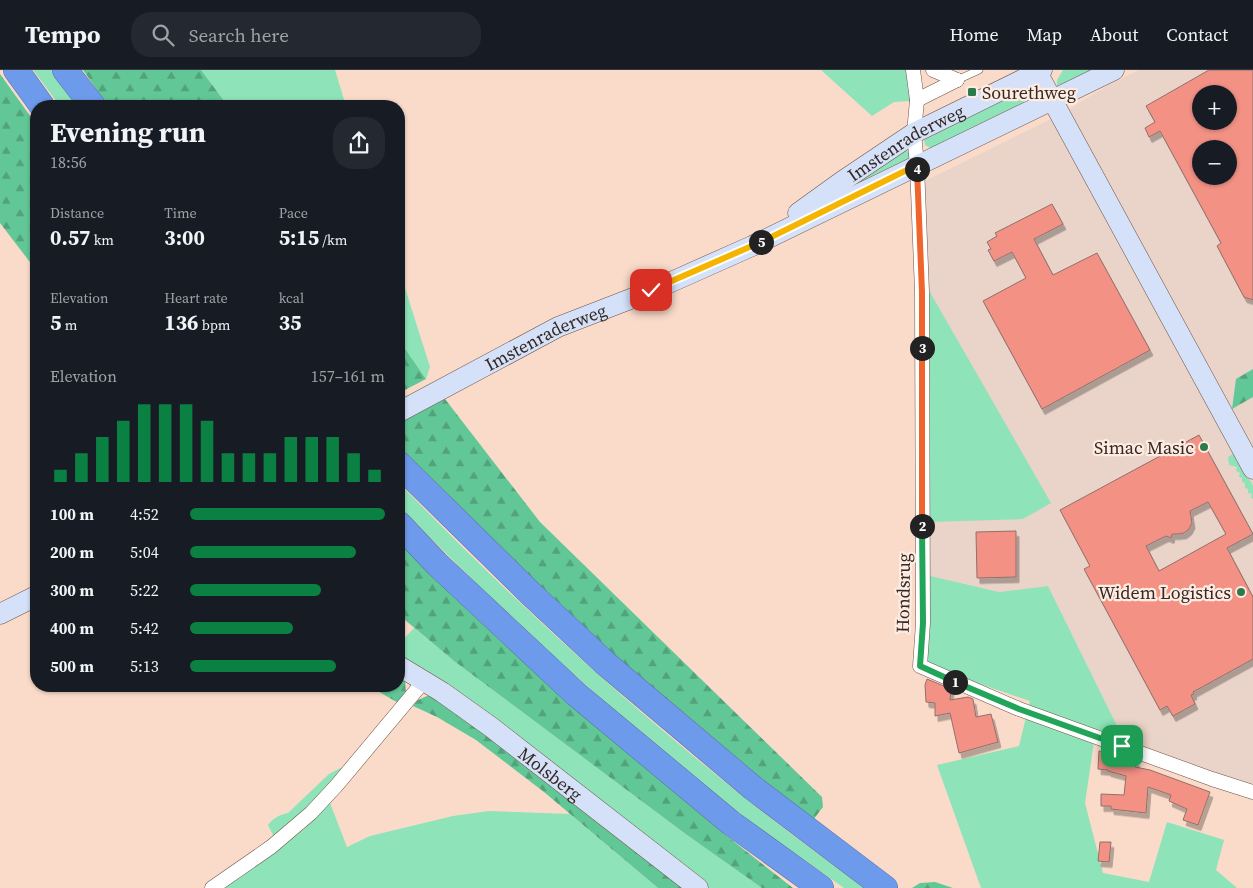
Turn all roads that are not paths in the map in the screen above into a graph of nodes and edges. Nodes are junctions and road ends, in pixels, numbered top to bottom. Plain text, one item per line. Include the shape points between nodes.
1 (16, 70) edge
2 (65, 70) edge
3 (913, 70) edge
4 (934, 70) edge
5 (979, 70) edge
6 (1114, 70) edge
7 (1038, 71) edge
8 (957, 80) junction
9 (38, 100) edge
10 (88, 100) edge
11 (916, 100) junction
12 (1052, 101) junction
13 (914, 133) junction
14 (917, 165) junction
15 (752, 246) junction
16 (405, 409) edge
17 (1253, 469) edge
18 (405, 470) edge
19 (405, 530) edge
20 (30, 599) edge
21 (0, 614) edge
22 (405, 670) edge
23 (424, 681) junction
24 (1253, 792) edge
25 (212, 888) edge
26 (698, 888) edge
27 (821, 888) edge
28 (885, 888) edge

1 - 9 highway
2 - 10 highway
3 - 11 street
4 - 8 street
5 - 8 lane
6 - 12 street, Imstenraderweg
7 - 12 street
7 - 13 street, Imstenraderweg
8 - 11 street
11 - 13 street
12 - 14 street, Imstenraderweg
12 - 17 street
13 - 14 street
13 - 15 street, Imstenraderweg
14 - 15 street, Imstenraderweg
14 - 24 street, Hondsrug via 922,312 923,623 920,666 1019,709
15 - 16 street, Imstenraderweg via 558,327
18 - 28 highway via 605,663 753,788
19 - 27 highway via 577,695 731,823
20 - 21 street
22 - 23 street, Molsberg
23 - 25 street via 311,813 271,847
23 - 26 street, Molsberg via 491,727

